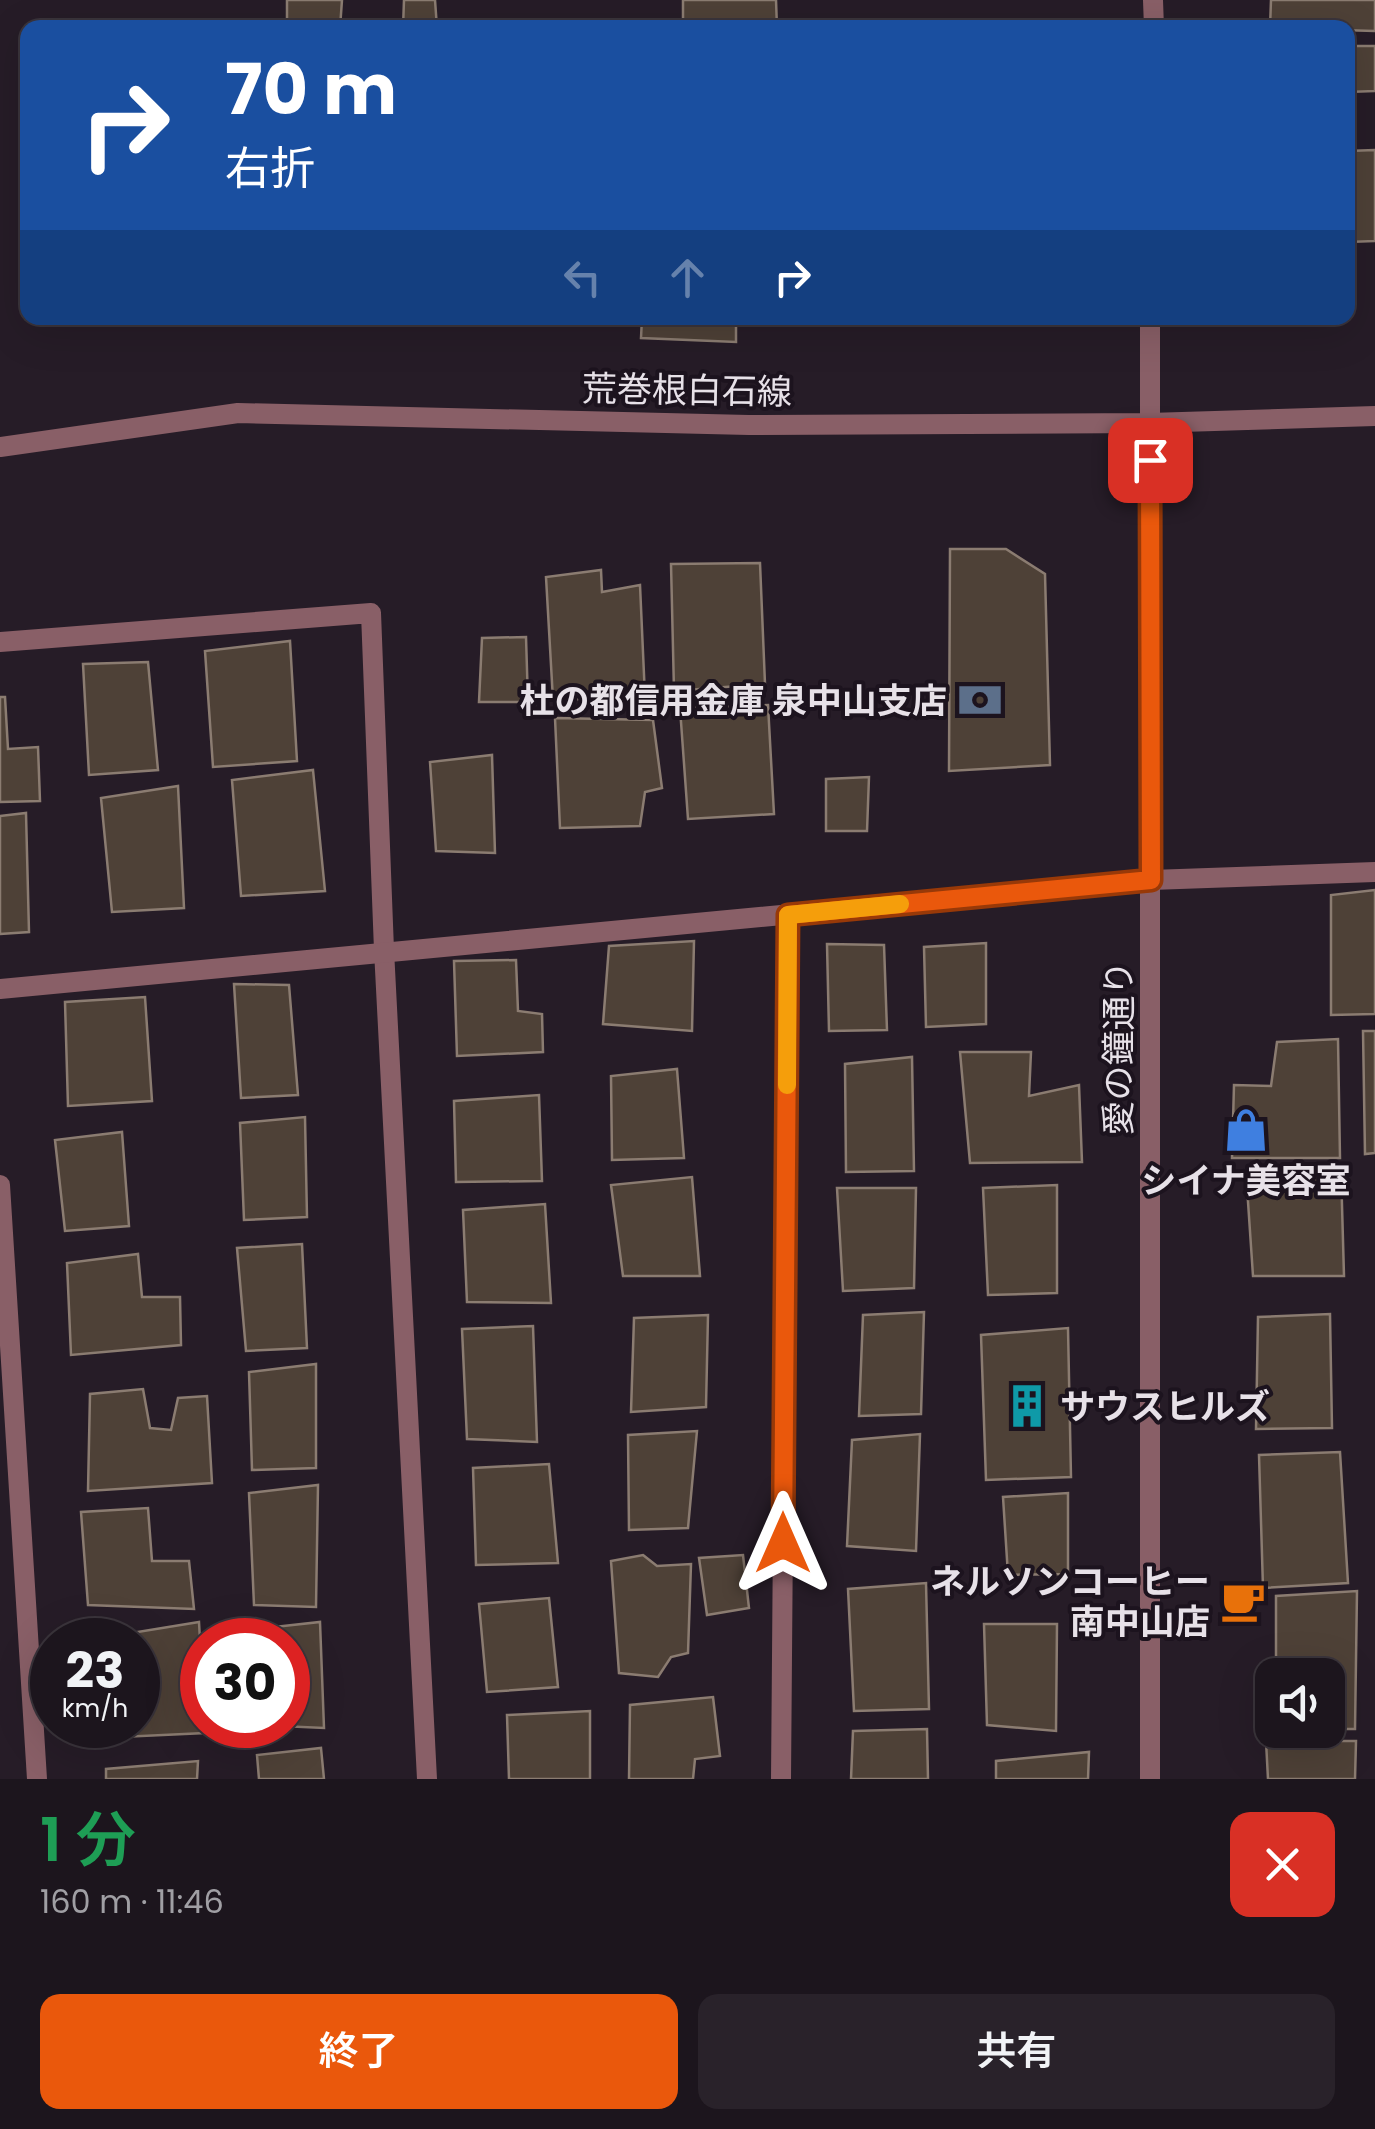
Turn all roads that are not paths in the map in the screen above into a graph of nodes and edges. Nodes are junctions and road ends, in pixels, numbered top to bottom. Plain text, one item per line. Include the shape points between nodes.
1 (1150, 325) edge
2 (1375, 416) edge
3 (1150, 423) junction
4 (0, 446) edge
5 (0, 642) edge
6 (1375, 872) edge
7 (1151, 880) junction
8 (788, 915) junction
9 (384, 950) junction
10 (0, 989) edge
11 (0, 1185) edge
12 (38, 1779) edge
13 (427, 1779) edge
14 (782, 1779) edge
15 (1150, 1779) edge

1 - 3 street, 愛の鐘通り
2 - 3 street, 荒巻根白石線
3 - 4 street, 荒巻根白石線 via 749,425 238,413
3 - 7 street, 愛の鐘通り
5 - 9 street via 371,613
6 - 7 street
7 - 8 street
7 - 15 street, 愛の鐘通り
8 - 9 street
8 - 14 street
9 - 10 street
9 - 13 street
11 - 12 street

